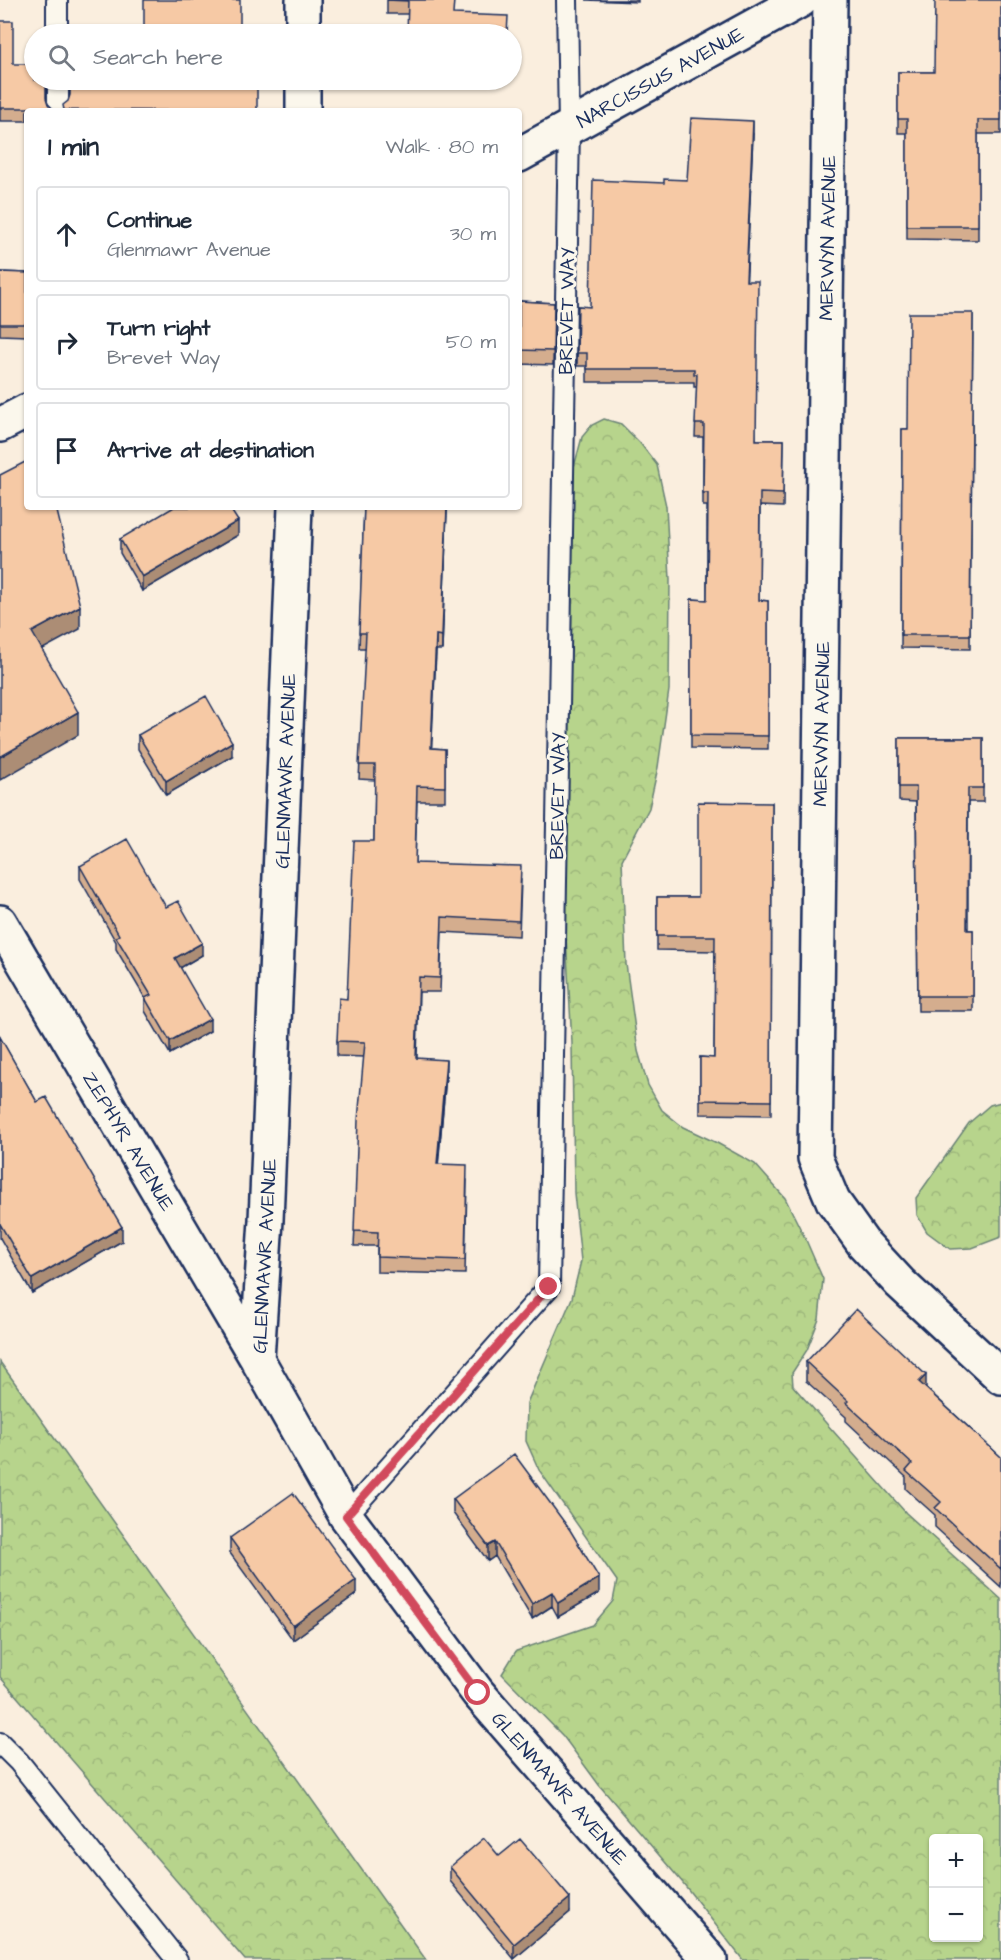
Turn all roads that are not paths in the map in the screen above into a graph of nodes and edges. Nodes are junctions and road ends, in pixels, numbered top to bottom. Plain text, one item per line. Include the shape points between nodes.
1 (57, 0) edge
2 (303, 0) edge
3 (567, 0) edge
4 (801, 0) edge
5 (830, 0) edge
6 (57, 24) edge
7 (303, 24) edge
8 (58, 90) edge
9 (303, 90) edge
10 (58, 108) edge
11 (303, 108) edge
12 (569, 127) junction
13 (522, 153) edge
14 (24, 413) edge
15 (0, 425) edge
16 (295, 510) edge
17 (0, 922) edge
18 (257, 1359) junction
19 (1001, 1377) edge
20 (346, 1516) junction
21 (0, 1743) edge
22 (177, 1960) edge
23 (710, 1960) edge

1 - 6 lane
2 - 7 street
3 - 12 lane, BREVET WAY
4 - 12 street, NARCISSUS AVENUE
5 - 19 street, MERWYN AVENUE via 815,1158 833,1201 863,1243
8 - 10 lane
9 - 11 street
12 - 13 street, NARCISSUS AVENUE
12 - 20 lane, BREVET WAY via 549,1287
14 - 15 street
16 - 18 street, GLENMAWR AVENUE via 267,1209
17 - 18 street, ZEPHYR AVENUE
18 - 20 street, GLENMAWR AVENUE
20 - 23 street, GLENMAWR AVENUE via 478,1693
21 - 22 lane

